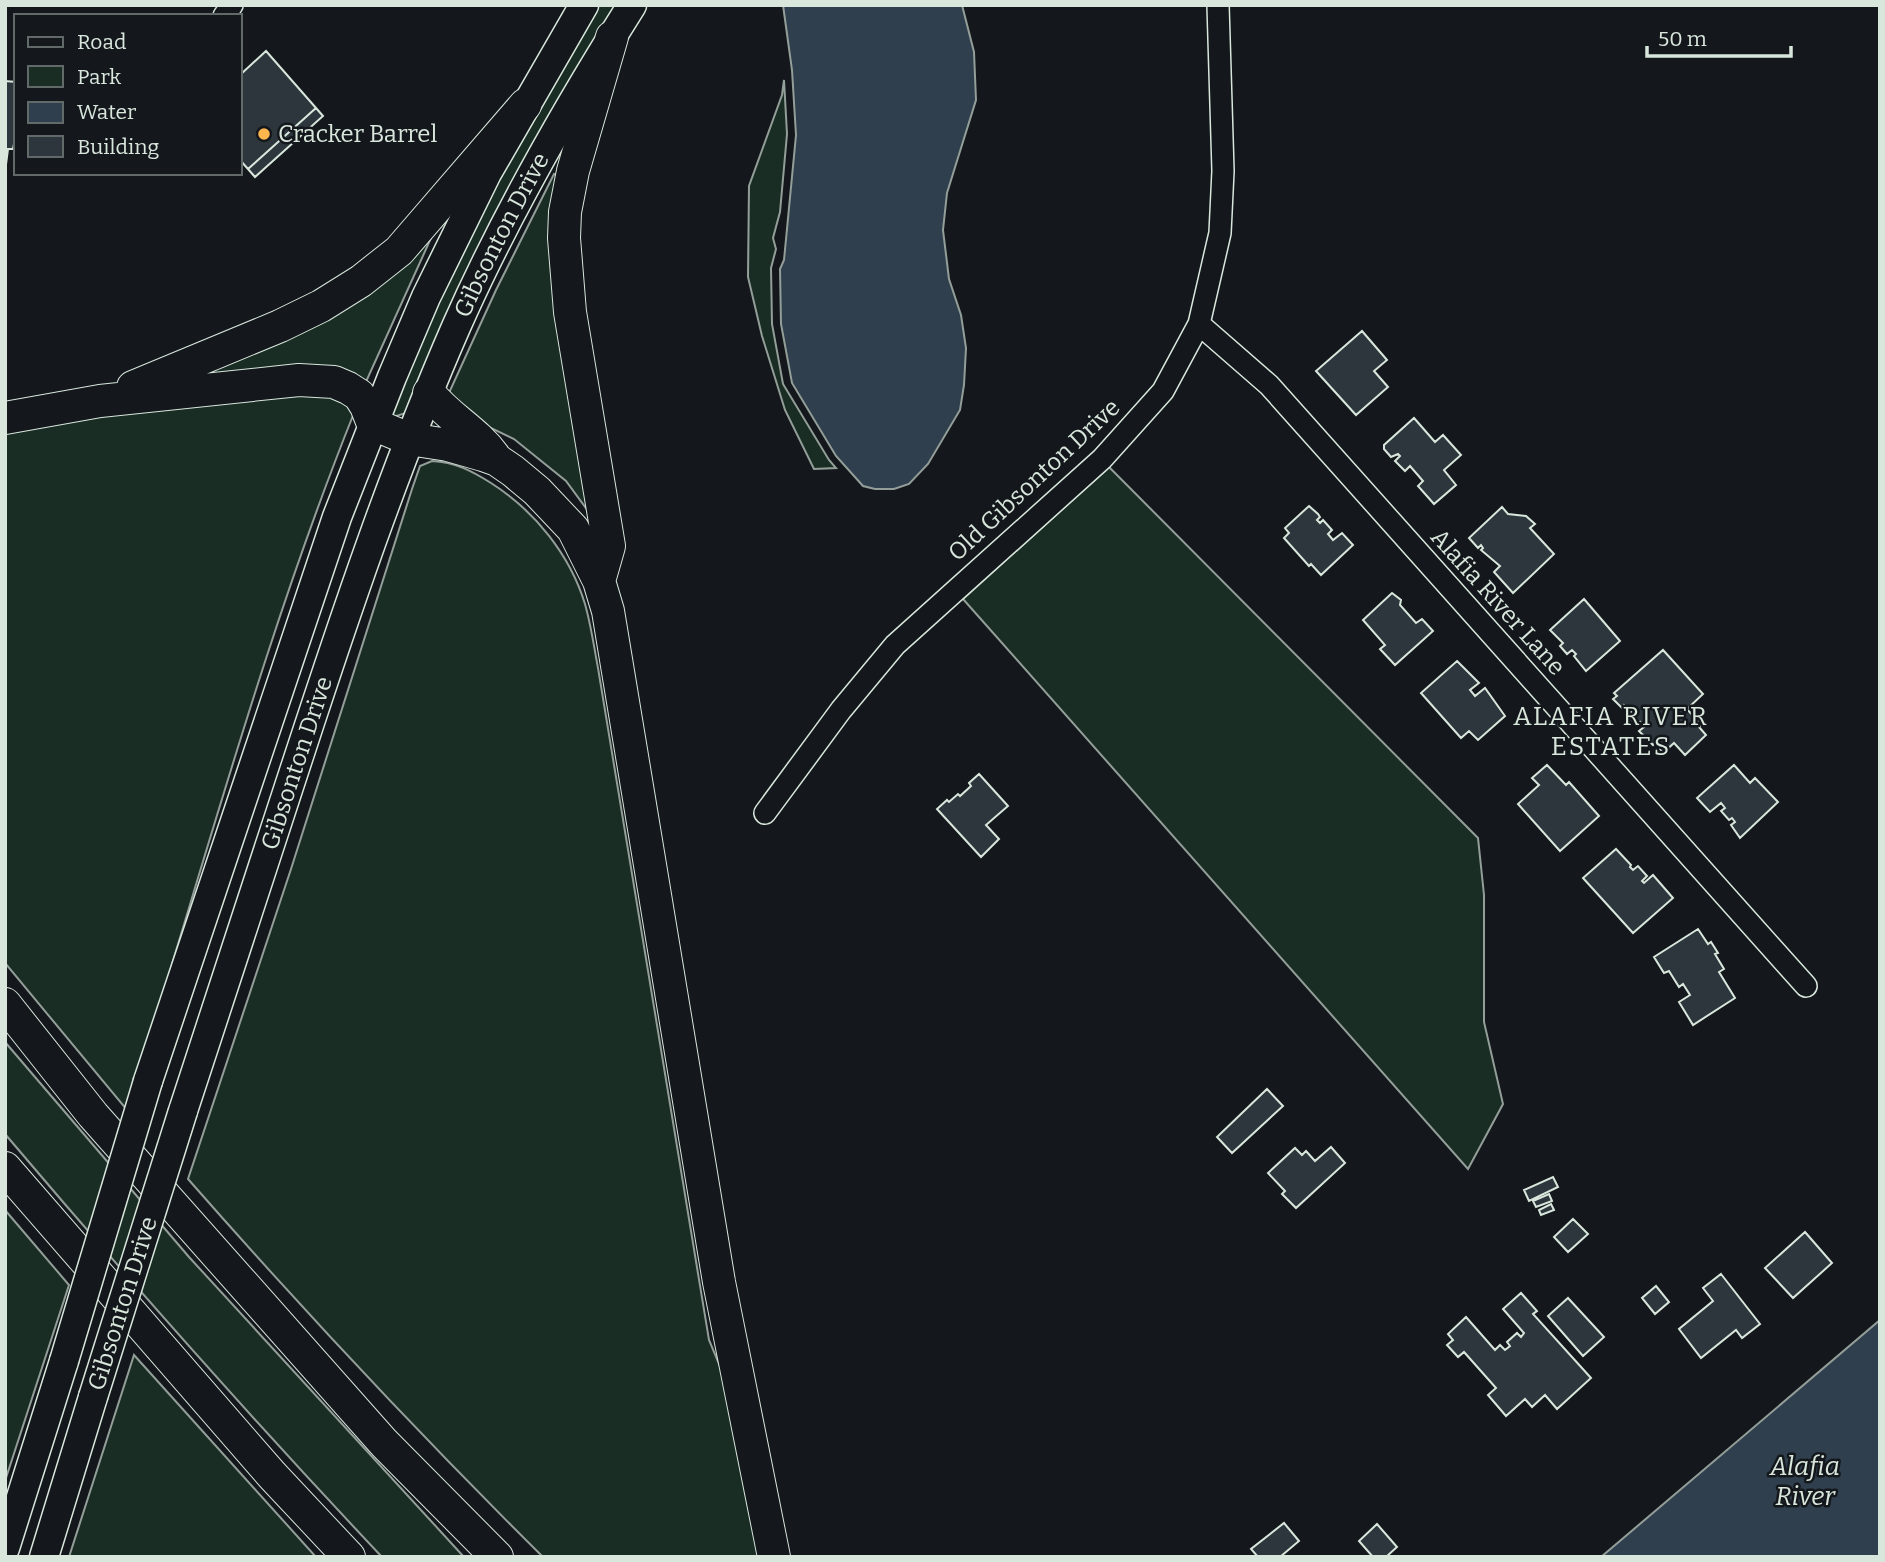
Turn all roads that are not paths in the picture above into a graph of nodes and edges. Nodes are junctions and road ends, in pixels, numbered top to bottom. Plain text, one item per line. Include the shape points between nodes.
1 (584, 5) edge
2 (632, 5) edge
3 (1218, 5) edge
4 (612, 37) junction
5 (525, 104) junction
6 (1199, 324) junction
7 (429, 393) junction
8 (100, 401) junction
9 (5, 418) edge
10 (373, 424) junction
11 (410, 439) junction
12 (497, 460) junction
13 (599, 581) junction
14 (765, 813) dead end
15 (1806, 986) dead end
16 (5, 1004) edge
17 (5, 1168) edge
18 (5, 1548) edge
19 (44, 1557) edge
20 (349, 1557) edge
21 (496, 1557) edge
22 (774, 1557) edge

1 - 5 main road, Gibsonton Drive
2 - 4 main road, Gibsonton Drive
3 - 6 street, Old Gibsonton Drive via 1223,172 1220,233
4 - 7 main road, Gibsonton Drive via 507,224
4 - 13 highway via 573,171 564,238 570,312 609,547
5 - 8 highway via 398,251 361,281 280,326
5 - 10 main road, Gibsonton Drive via 426,298
6 - 14 street, Old Gibsonton Drive via 1163,391 1102,459 895,645
6 - 15 street, Alafia River Lane via 1269,386
7 - 11 main road, Gibsonton Drive
7 - 12 highway
8 - 9 highway
8 - 10 highway via 299,380 334,382 359,395
10 - 11 highway
10 - 18 main road, Gibsonton Drive, bridge via 337,517 148,1081
11 - 12 highway
11 - 19 main road, Gibsonton Drive, bridge via 346,613 183,1111
12 - 13 highway via 537,491 573,529
13 - 22 highway via 608,611 719,1282
16 - 21 highway via 93,1115 375,1433
17 - 20 highway

